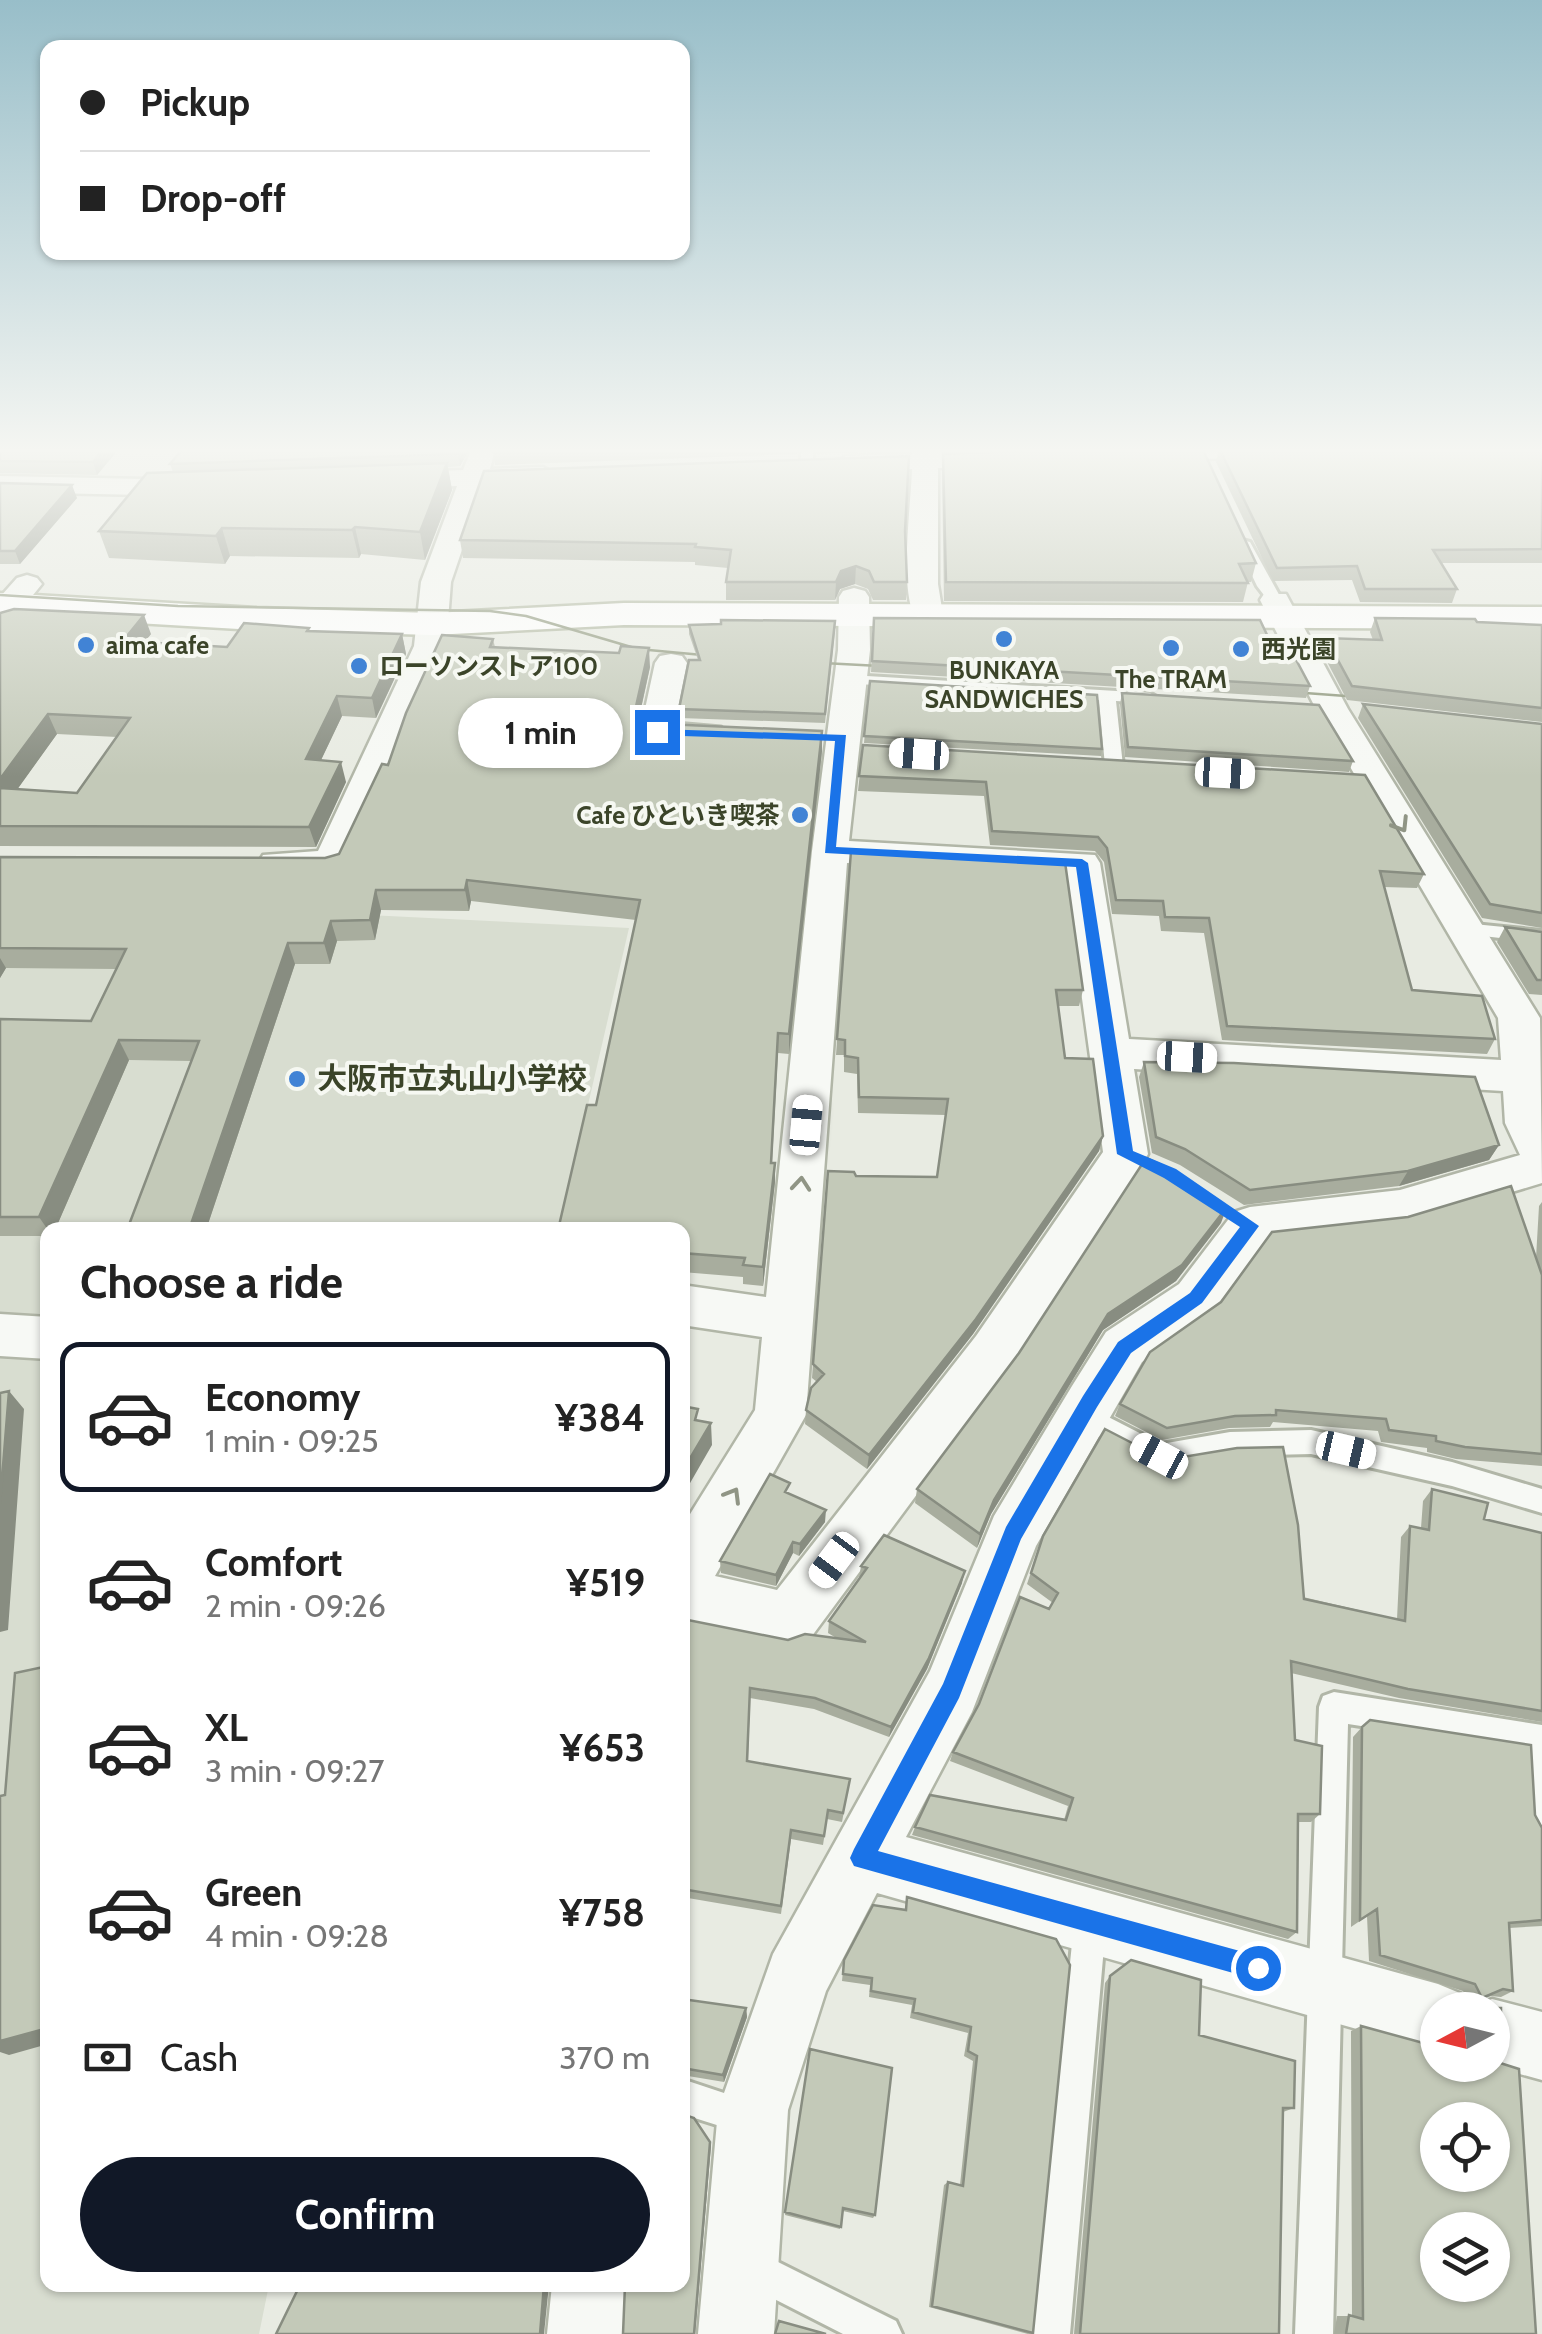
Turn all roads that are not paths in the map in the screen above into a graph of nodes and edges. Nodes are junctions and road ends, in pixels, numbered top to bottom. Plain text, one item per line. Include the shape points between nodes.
1 (449, 559) edge
2 (926, 559) edge
3 (1251, 559) edge
4 (7, 598) edge
5 (1542, 598) edge
6 (855, 606) junction
7 (926, 606) junction
8 (434, 609) junction
9 (1280, 609) junction
10 (1542, 618) edge
11 (671, 663) dead end
12 (850, 680) junction
13 (1107, 695) junction
14 (1163, 699) edge
15 (750, 735) edge
16 (1094, 765) edge
17 (830, 850) junction
18 (234, 862) edge
19 (1464, 929) junction
20 (1542, 938) edge
21 (1112, 1053) junction
22 (1522, 1077) junction
23 (1542, 1154) edge
24 (1542, 1166) edge
25 (690, 1305) edge
26 (790, 1321) junction
27 (0, 1335) edge
28 (40, 1338) edge
29 (1082, 1415) junction
30 (1542, 1500) edge
31 (690, 1565) edge
32 (690, 1598) edge
33 (1542, 1822) edge
34 (862, 1858) junction
35 (1090, 1922) junction
36 (1325, 1986) junction
37 (1420, 2013) edge
38 (1510, 2038) edge
39 (1542, 2046) edge
40 (690, 2098) edge
41 (753, 2118) junction
42 (742, 2263) junction
43 (588, 2292) edge
44 (585, 2334) edge
45 (736, 2334) edge
46 (883, 2334) edge
47 (1050, 2334) edge
48 (1314, 2334) edge

1 - 8 street
2 - 7 street
3 - 9 lane
4 - 8 main road via 257,620
5 - 9 main road
6 - 7 main road
6 - 8 main road via 624,614
6 - 12 street
7 - 9 main road
8 - 18 street via 430,646 331,863
9 - 10 main road
9 -> 19 street via 1365,782
11 - 15 street via 657,732
12 - 13 lane
12 - 17 street via 837,743
13 - 14 lane
13 - 16 lane via 1123,766
17 - 21 street via 1082,863
26 -> 17 street
19 - 20 lane
19 - 22 street via 1520,1018
21 - 22 street
21 - 32 street via 1133,1158 789,1620
22 - 23 street via 1527,1123
24 - 29 street via 1400,1208 1242,1220 1196,1298 1124,1348
25 - 26 street
31 -> 26 street via 780,1415
27 - 28 street
29 - 30 lane via 1159,1456 1230,1444 1310,1442
29 - 34 street via 1012,1534 951,1691
33 - 36 lane via 1537,1738 1334,1707
34 - 35 street
34 - 41 street via 797,1978
35 - 36 street
35 - 47 lane
36 - 37 street
36 - 48 lane
38 - 39 street
40 - 41 lane
41 - 42 street
42 - 45 street
42 - 46 lane
43 - 44 street

